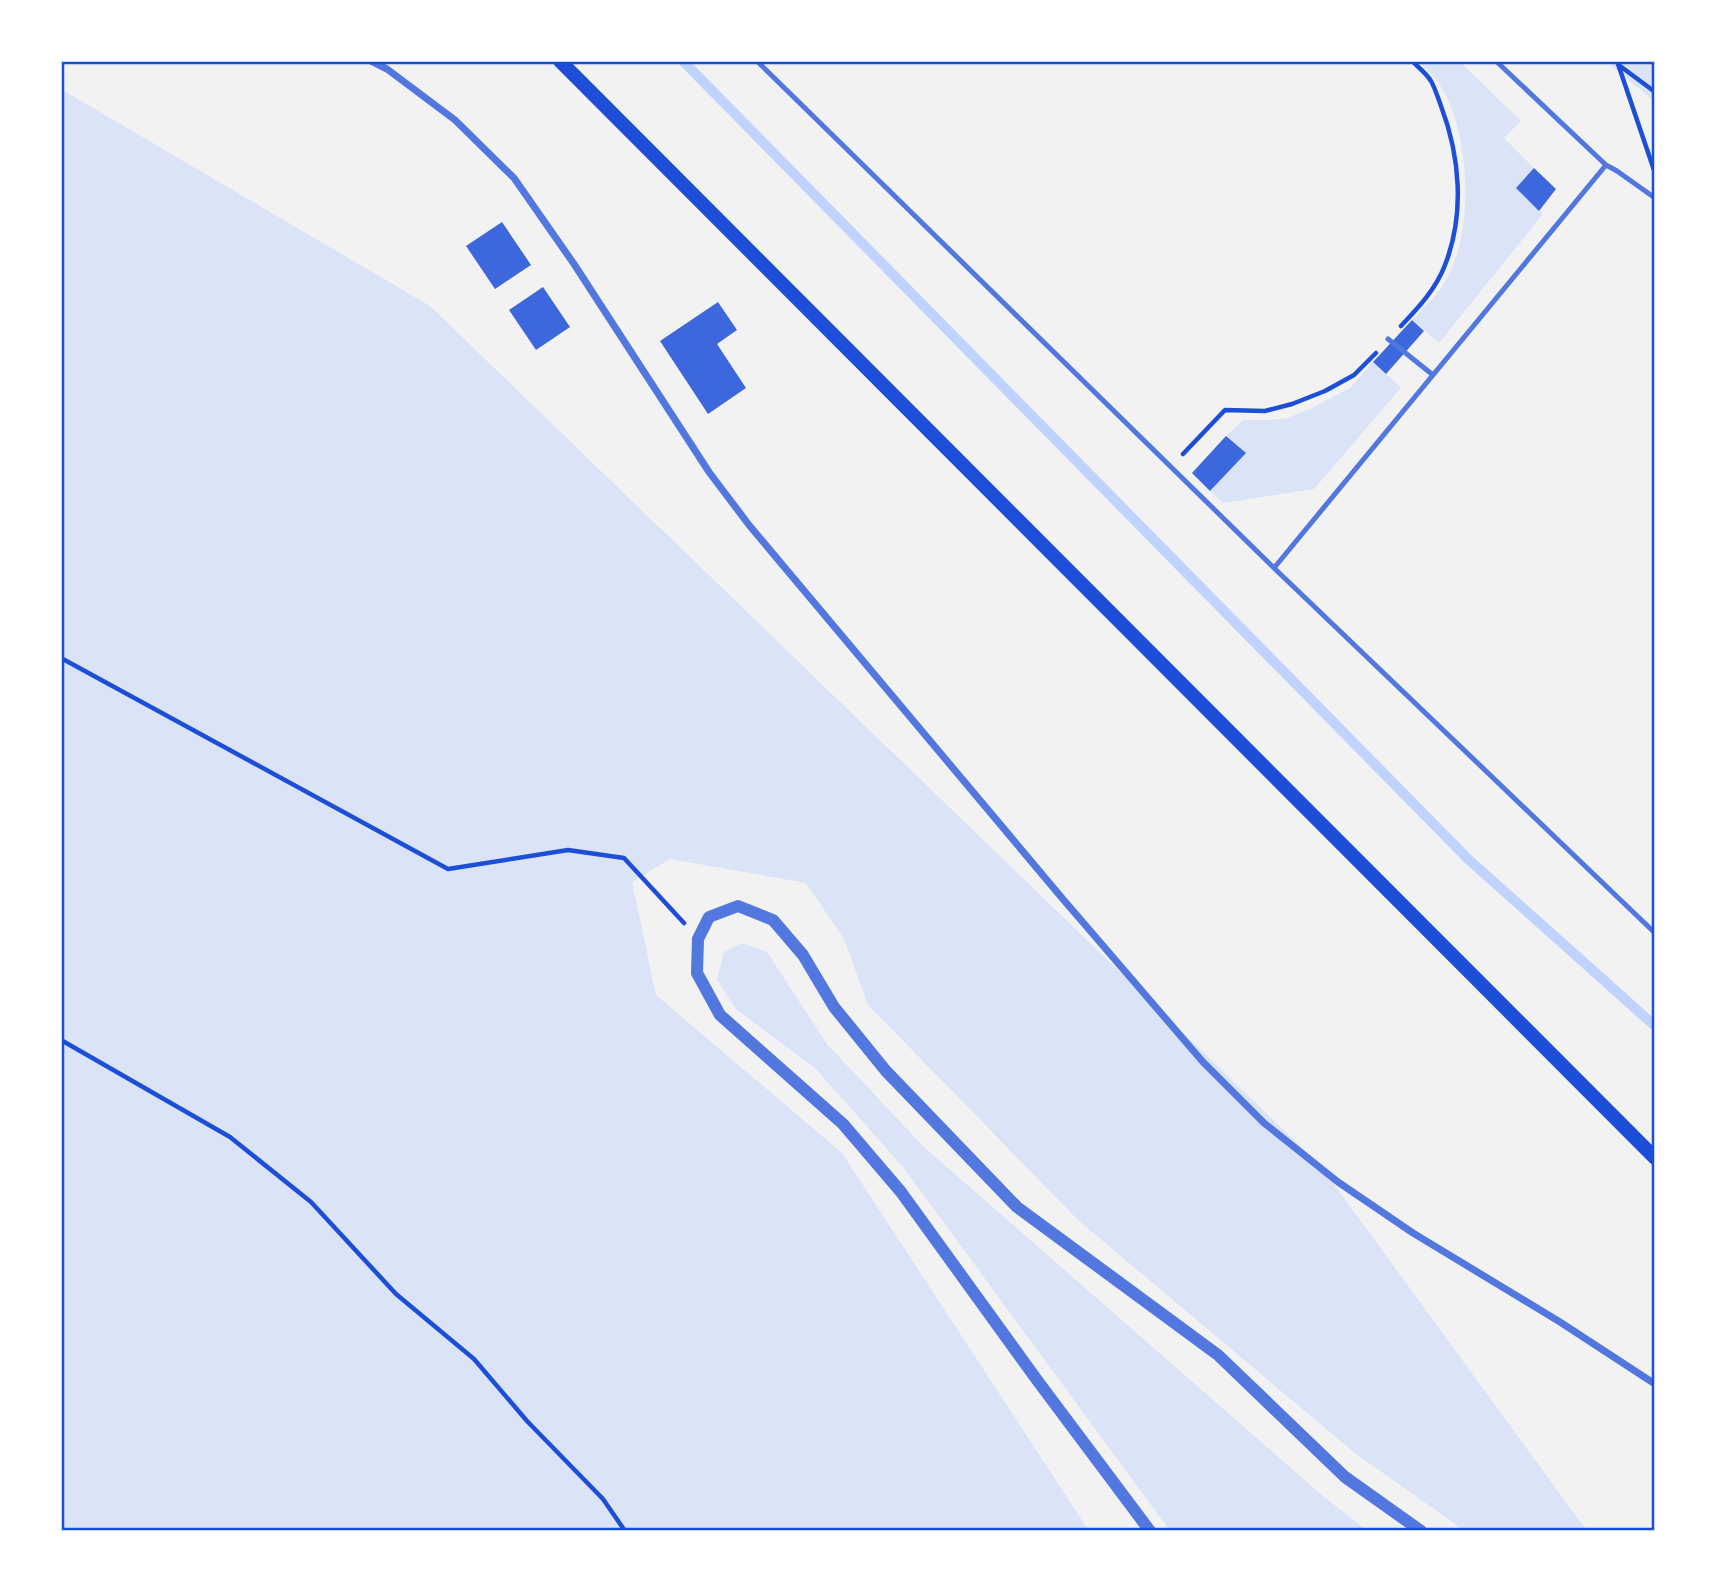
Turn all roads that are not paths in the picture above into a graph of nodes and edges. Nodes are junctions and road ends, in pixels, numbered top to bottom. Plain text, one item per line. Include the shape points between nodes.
1 (371, 61) edge
2 (560, 61) edge
3 (757, 61) edge
4 (1496, 61) edge
5 (1605, 165) junction
6 (1655, 198) edge
7 (1388, 339) road end
8 (1433, 375) junction
9 (1274, 568) junction
10 (1655, 933) edge
11 (1655, 1158) edge
12 (1655, 1384) edge
13 (1150, 1531) edge
14 (1421, 1531) edge

1 - 12 street via 455,120 514,178 749,525 1203,1062 1264,1123 1338,1182
2 - 11 main road
3 - 9 lane
4 - 5 lane
5 - 6 lane
5 - 8 lane
7 - 8 lane
8 - 9 lane
9 - 10 lane
13 - 14 street via 901,1192 843,1125 720,1015 697,973 698,939 709,917 738,906 773,920 886,1071 1017,1207 1219,1355 1345,1477

